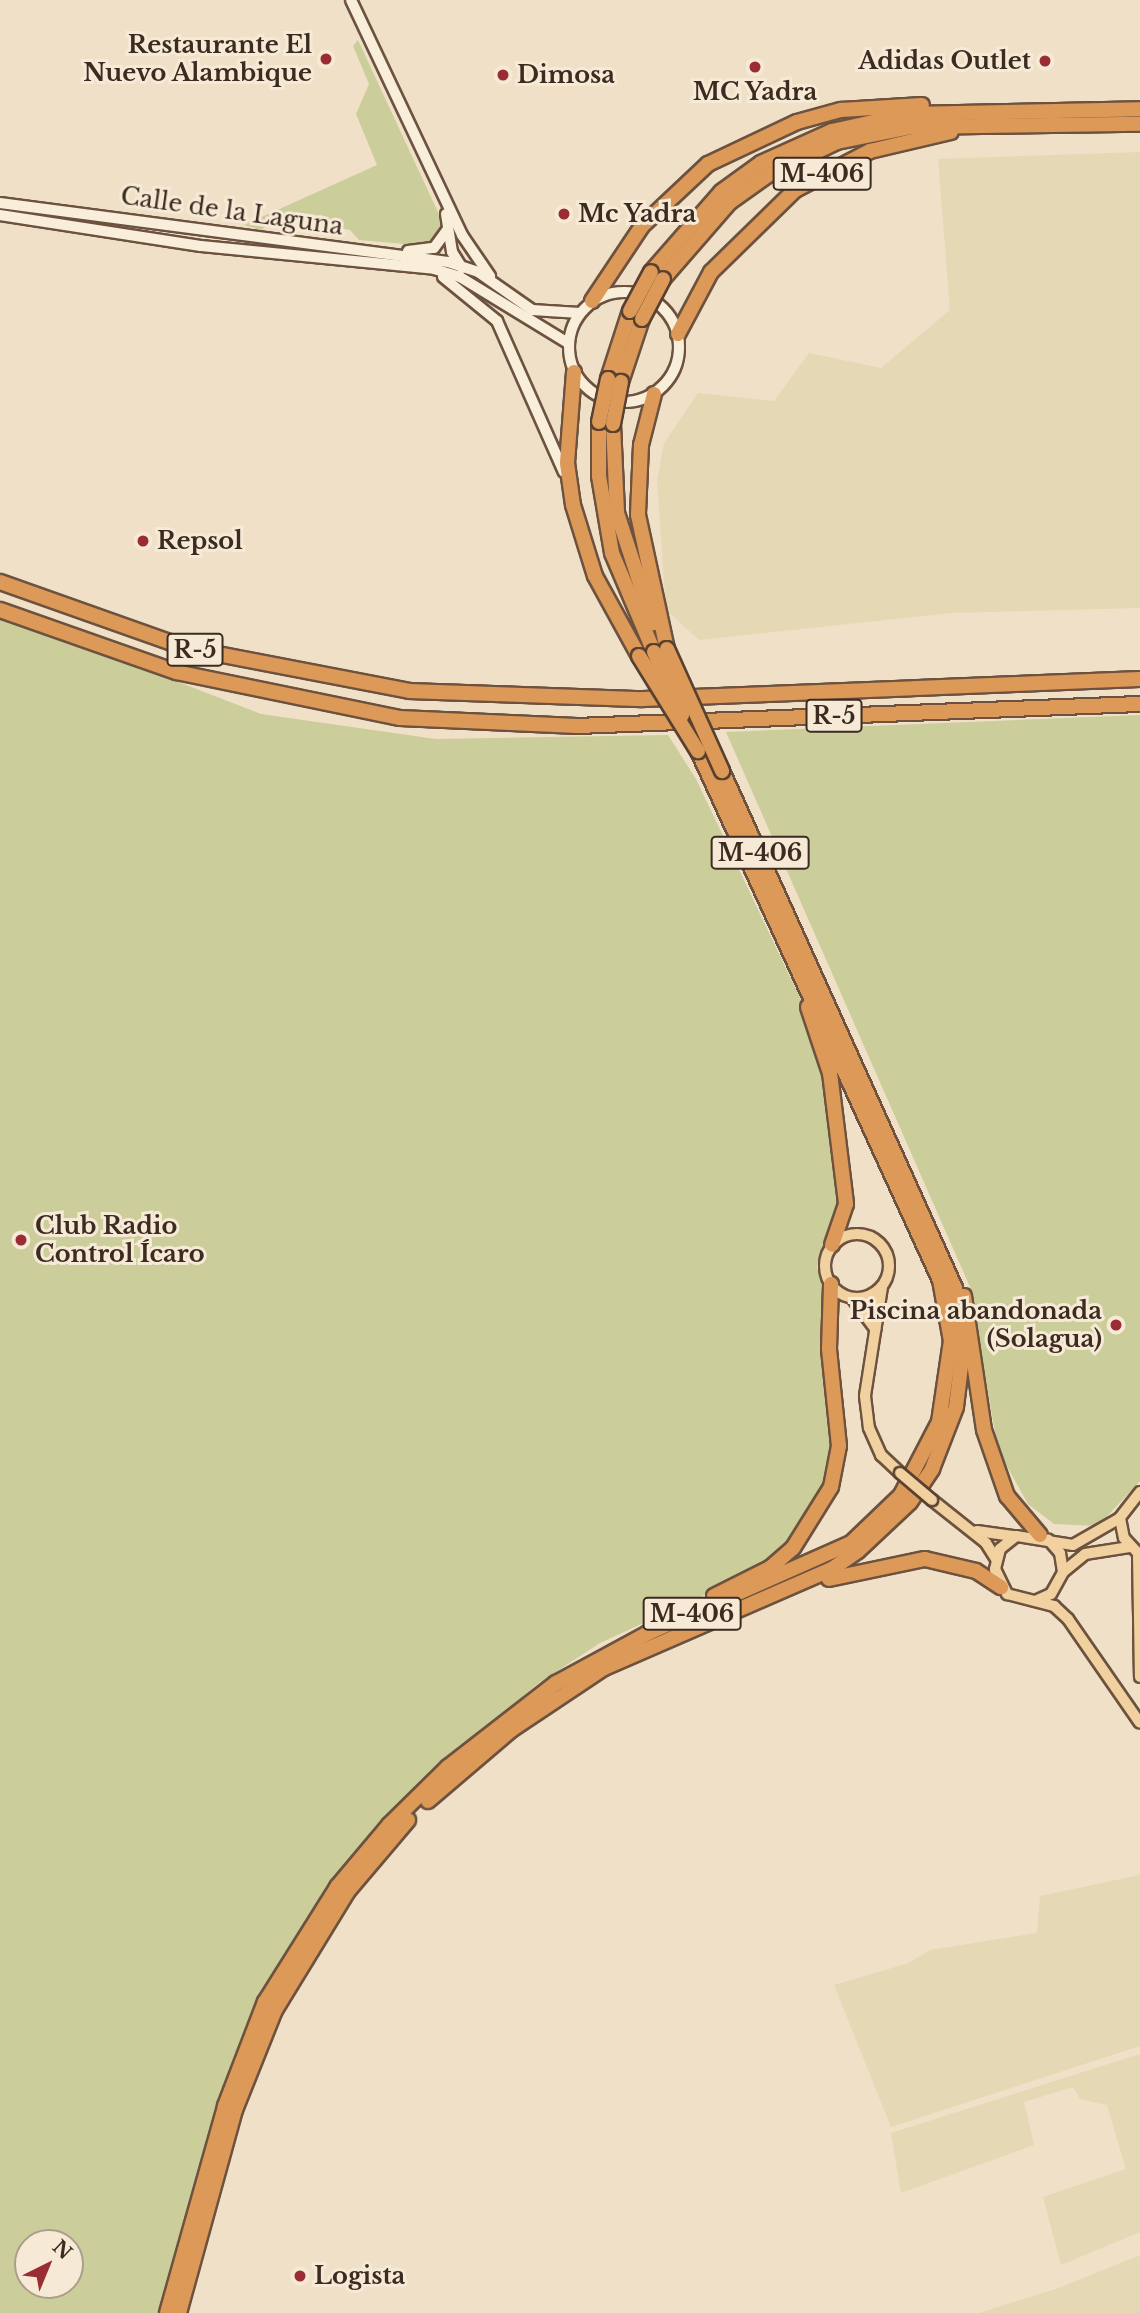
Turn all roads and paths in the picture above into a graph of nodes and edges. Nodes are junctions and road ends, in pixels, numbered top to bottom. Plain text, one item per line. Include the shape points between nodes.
1 (351, 0) edge
2 (1140, 109) edge
3 (1032, 110) junction
4 (1140, 124) edge
5 (1034, 125) junction
6 (445, 201) junction
7 (0, 203) edge
8 (0, 215) edge
9 (449, 224) junction
10 (377, 252) junction
11 (459, 264) junction
12 (404, 267) junction
13 (657, 276) junction
14 (592, 301) junction
15 (520, 304) junction
16 (505, 308) junction
17 (580, 313) junction
18 (678, 334) junction
19 (568, 343) junction
20 (574, 372) junction
21 (654, 394) junction
22 (573, 505) junction
23 (0, 582) edge
24 (0, 610) edge
25 (660, 651) junction
26 (335, 671) dead end
27 (1140, 679) edge
28 (398, 689) junction
29 (1140, 704) edge
30 (698, 751) junction
31 (716, 774) junction
32 (755, 876) junction
33 (799, 936) junction
34 (832, 1245) junction
35 (831, 1284) junction
36 (882, 1287) junction
37 (852, 1298) junction
38 (876, 1332) junction
39 (1140, 1492) edge
40 (1120, 1518) junction
41 (968, 1527) junction
42 (1016, 1536) junction
43 (1043, 1537) junction
44 (1136, 1552) edge
45 (996, 1559) junction
46 (1063, 1572) junction
47 (1001, 1587) junction
48 (1035, 1601) junction
49 (728, 1612) junction
50 (1140, 1677) edge
51 (505, 1719) junction
52 (1140, 1723) edge
53 (167, 2313) edge
54 (179, 2313) edge

1 - 6 street
2 - 3 highway, M-406
3 - 13 highway, M-406 via 910,114 800,144 721,192
3 - 14 highway, M-406 via 949,104 841,110 750,142 708,164 668,198
4 - 5 highway, M-406
5 - 13 highway, M-406 via 911,127 814,152 730,202
5 - 18 highway, M-406 via 947,132 870,151 805,184 736,242 711,272
6 - 9 street
6 - 15 street via 479,263
7 - 10 street, Calle de la Laguna
8 - 12 street, Calle de la Laguna via 201,246
9 - 10 street via 434,248
9 - 11 street
10 - 11 street, Calle de la Laguna
11 - 15 street
11 - 16 street
12 - 16 street via 450,273
12 - 22 street via 456,283 497,321 560,458
13 - 25 highway, M-406, bridge via 636,315 614,380 606,423 626,551
14 - 17 street
14 - 18 street via 633,292 669,314
15 - 17 street via 545,315
16 - 19 street
17 - 19 street
18 - 21 street via 676,366
19 - 20 street
20 - 21 street via 600,398 628,402
20 - 22 highway, M-406 via 567,463
21 - 25 highway, M-406 via 641,445 638,515
22 - 30 highway, M-406, bridge via 595,576
23 - 28 highway, R-5 via 186,648
24 - 29 highway, R-5 via 176,672 400,718 577,726
25 - 30 highway, M-406, bridge
25 - 31 highway, M-406, bridge
26 - 28 highway
27 - 28 highway, R-5 via 643,699
30 - 31 highway, M-406
31 - 32 highway, M-406
31 - 33 highway, M-406
32 - 34 highway via 830,1073 846,1204
32 - 51 highway, M-406 via 940,1280 951,1341 939,1422 901,1495 851,1543 612,1651
33 - 43 highway via 929,1201 973,1328 984,1430 999,1478
33 - 49 highway, M-406 via 955,1288 960,1383 932,1469 883,1531 832,1569
34 - 35 main road via 825,1265
34 - 36 main road via 849,1235 878,1241 888,1258
35 - 37 main road
35 - 51 highway, M-406 via 829,1349 839,1446 831,1487 814,1522 770,1568 609,1643
36 - 37 main road
36 - 38 main road
37 - 38 main road
38 - 41 main road, bridge via 865,1396 869,1428 881,1455
39 - 40 main road
40 - 43 main road via 1073,1545
40 - 44 main road
41 - 42 main road via 991,1537
41 - 45 main road
42 - 43 main road
42 - 45 main road
43 - 46 main road via 1060,1553
44 - 46 main road via 1084,1554
44 - 50 main road
45 - 47 main road
46 - 48 main road via 1057,1588
47 - 48 main road via 1016,1599
47 - 49 highway, M-406 via 945,1562 900,1561 853,1569
48 - 52 main road via 1054,1606 1068,1619
49 - 54 highway, M-406 via 604,1668 511,1730 397,1831 348,1891 281,2000 253,2061
51 - 53 highway, M-406 via 389,1825 299,1942 242,2057

